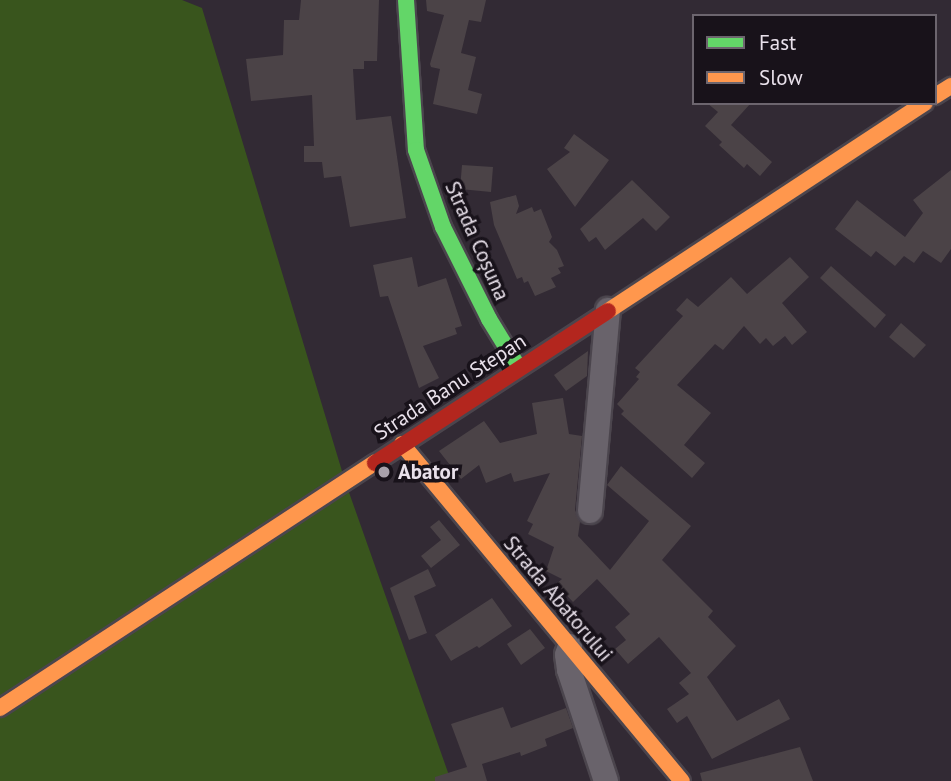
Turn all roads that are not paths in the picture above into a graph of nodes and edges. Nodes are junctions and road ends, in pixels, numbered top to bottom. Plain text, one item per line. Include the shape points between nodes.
1 (406, 0) edge
2 (922, 105) edge
3 (608, 310) junction
4 (519, 368) junction
5 (401, 444) junction
6 (590, 511) dead end
7 (570, 646) junction
8 (0, 708) edge
9 (606, 781) edge
10 (681, 781) edge

1 - 4 main road, Strada Coșuna via 416,150 443,227
2 - 3 main road, Strada Banu Stepan
3 - 4 main road, Strada Banu Stepan
3 - 6 street
4 - 5 main road, Strada Banu Stepan
5 - 7 main road, Strada Abatorului
5 - 8 main road, Strada Banu Stepan
7 - 9 street via 569,670
7 - 10 main road, Strada Abatorului

